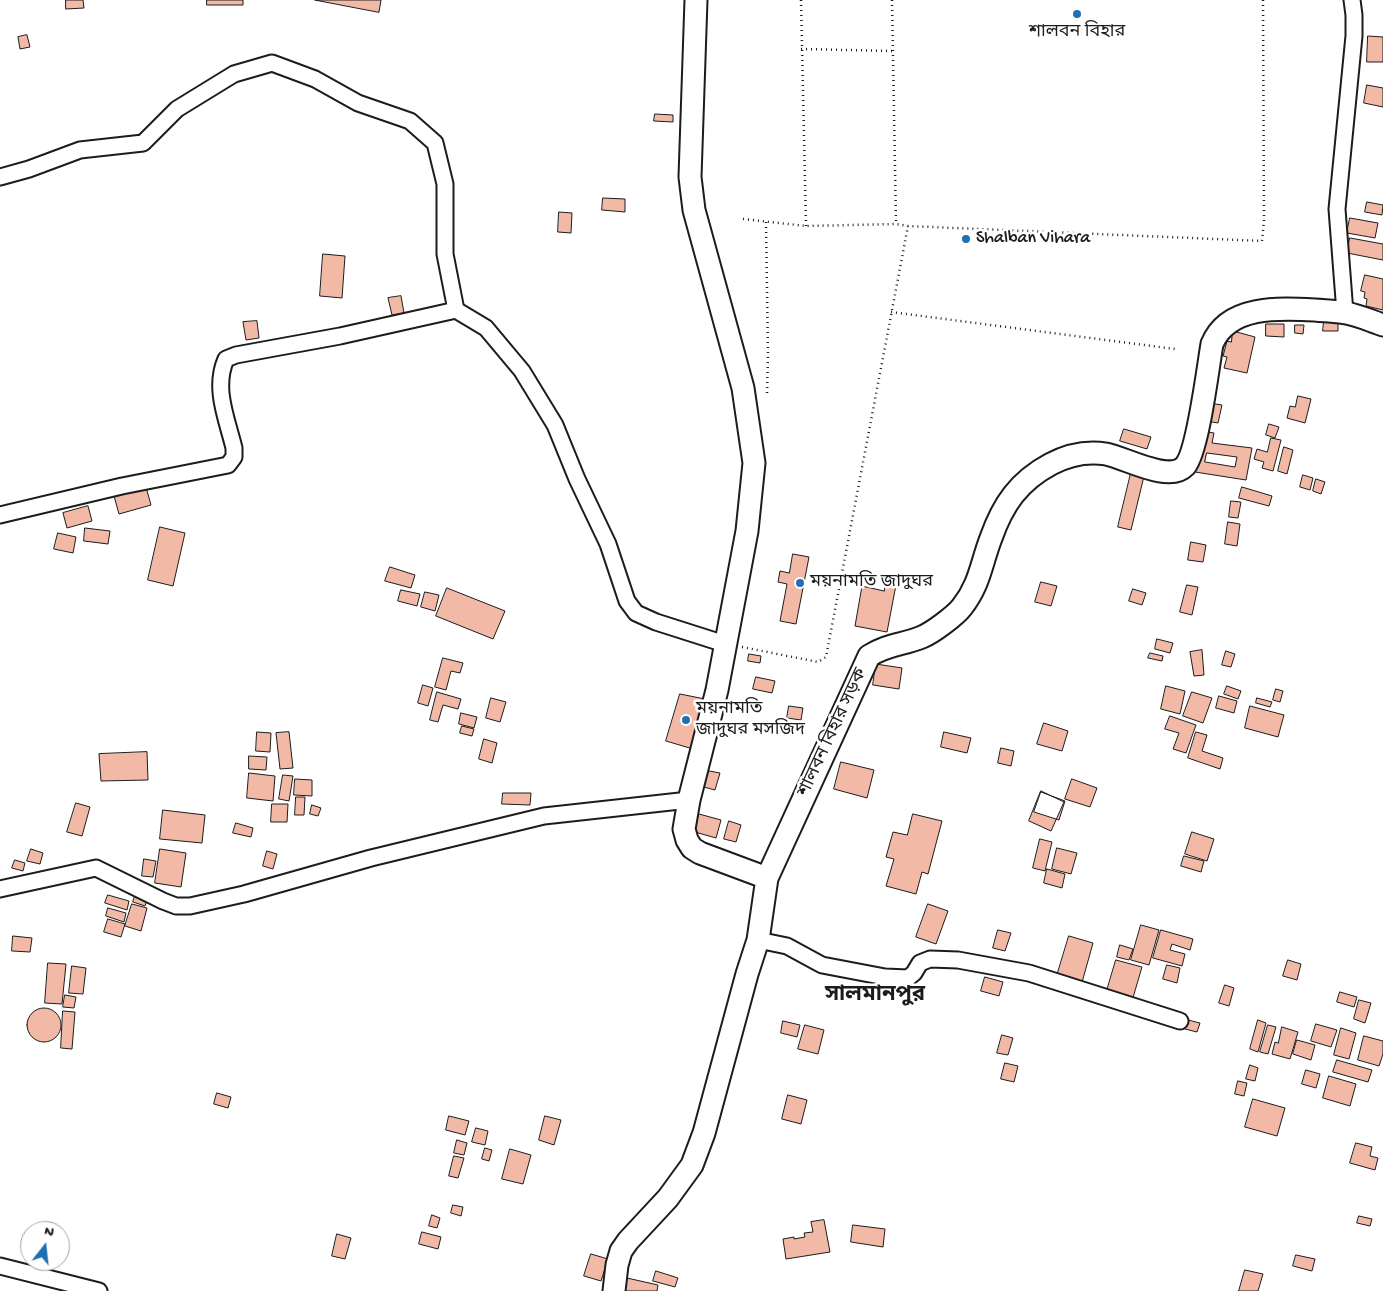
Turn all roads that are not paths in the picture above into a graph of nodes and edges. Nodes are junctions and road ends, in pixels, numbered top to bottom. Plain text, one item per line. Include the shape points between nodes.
1 (696, 0) edge
2 (1352, 0) edge
3 (0, 177) edge
4 (456, 310) junction
5 (1345, 313) junction
6 (1383, 325) edge
7 (0, 515) edge
8 (726, 644) junction
9 (689, 800) junction
10 (767, 878) junction
11 (0, 889) edge
12 (758, 940) junction
13 (1180, 1021) dead end
14 (0, 1266) edge
15 (99, 1291) edge
16 (614, 1291) edge

1 - 8 main road via 690,177 694,210 743,388 754,464 747,531
2 - 5 street via 1354,36 1337,209
3 - 4 street via 80,150 143,143 185,104 234,74 272,64 315,79 358,103 410,121 435,143 445,184 445,254
4 - 7 street via 226,359 219,386 234,448 234,457 228,465
4 - 8 street via 486,328 532,386 554,425 608,544 627,601 636,613
5 - 6 main road, শালবন বিহার সড়ক
5 - 10 main road, শালবন বিহার সড়ক via 1292,309 1254,311 1222,328 1212,344 1188,461 1176,472 1156,470 1106,454 1074,454 1026,479 1007,501 991,537 979,579 961,608 924,637 882,648 869,656
8 - 9 main road
9 - 10 main road via 684,829 692,848 715,860
9 - 11 street via 544,816 190,906 176,906 163,901 96,868
10 - 12 main road
12 - 13 street via 787,946 822,965 884,977 908,978 920,963 930,959 958,960 1029,973
12 - 16 main road via 704,1134 692,1165 668,1198 621,1251
14 - 15 street

